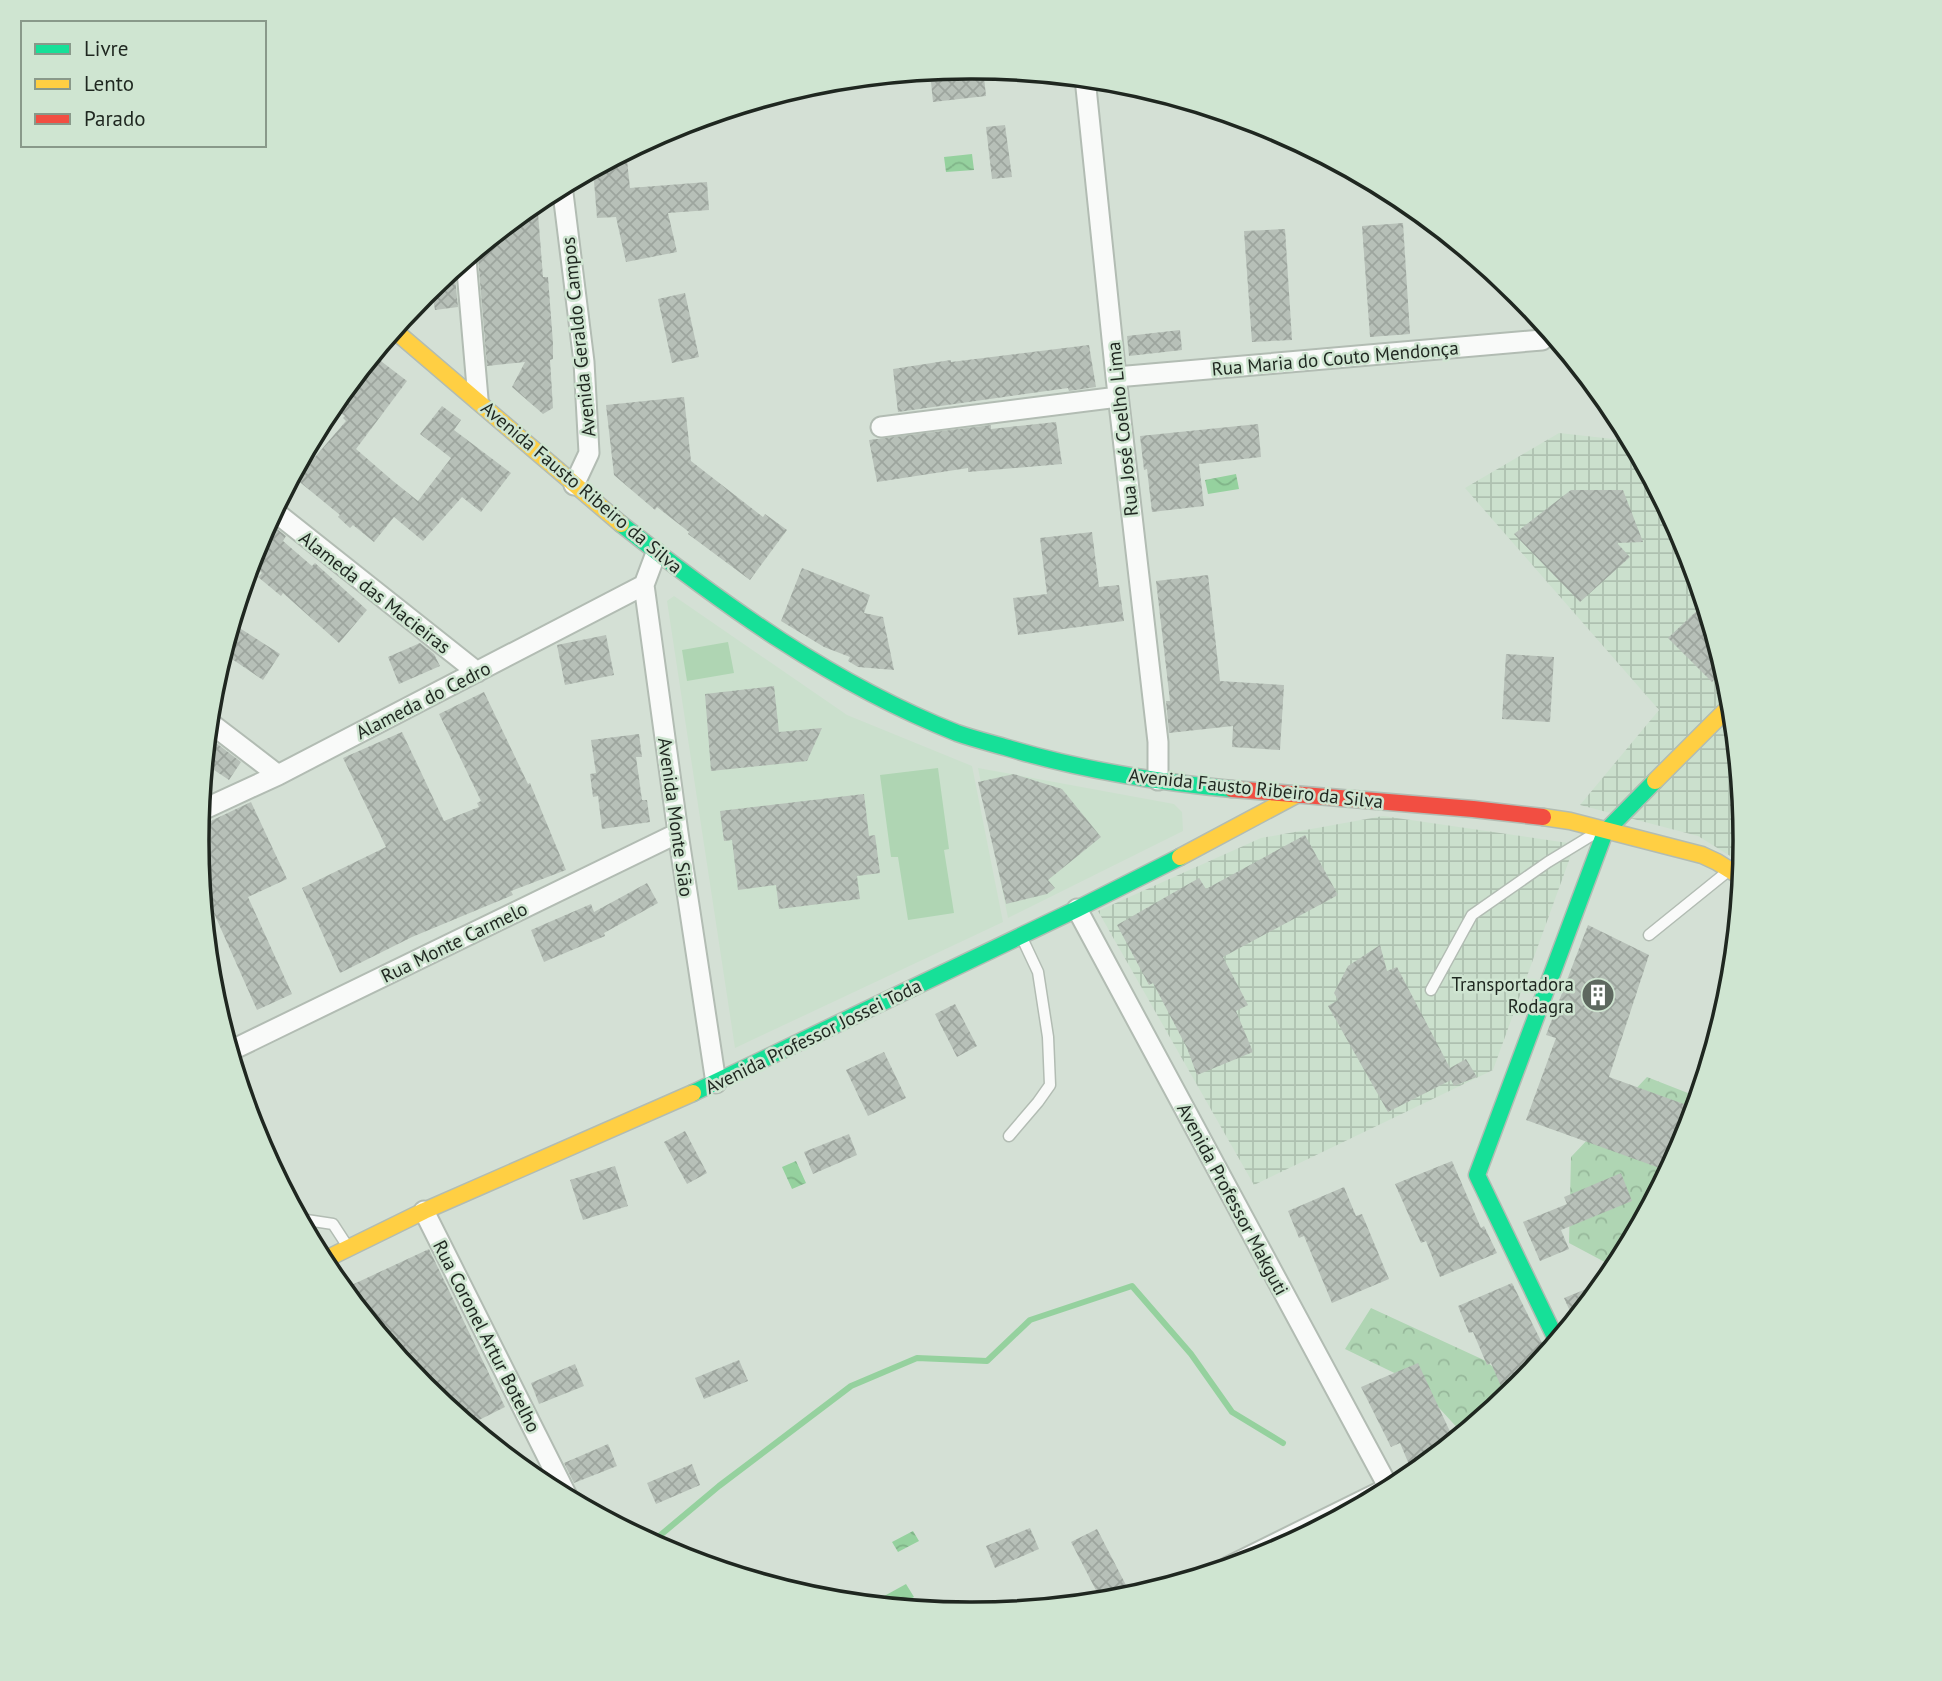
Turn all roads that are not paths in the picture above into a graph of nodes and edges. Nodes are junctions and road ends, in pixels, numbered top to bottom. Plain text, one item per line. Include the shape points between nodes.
1 (1087, 88) edge
2 (563, 197) edge
3 (467, 270) edge
4 (401, 335) edge
5 (1544, 338) edge
6 (1117, 387) junction
7 (478, 399) junction
8 (881, 427) dead end
9 (574, 485) junction
10 (282, 517) edge
11 (656, 553) junction
12 (644, 585) junction
13 (477, 672) junction
14 (1722, 714) edge
15 (218, 729) edge
16 (278, 775) junction
17 (1158, 780) junction
18 (1296, 795) junction
19 (210, 806) edge
20 (1603, 831) junction
21 (678, 833) junction
22 (1732, 871) edge
23 (1732, 876) edge
24 (1077, 909) junction
25 (1649, 935) dead end
26 (1021, 936) junction
27 (1431, 990) dead end
28 (238, 1047) edge
29 (716, 1083) junction
30 (1009, 1136) dead end
31 (424, 1211) junction
32 (311, 1221) edge
33 (349, 1248) junction
34 (333, 1256) edge
35 (1553, 1332) edge
36 (1384, 1480) edge
37 (560, 1481) edge

1 - 6 street, Rua José Coelho Lima
2 - 9 street, Avenida Geraldo Campos via 584,362 589,453
3 - 7 street
4 - 7 street, Avenida Fausto Ribeiro da Silva
5 - 6 street, Rua Maria do Couto Mendonça
6 - 8 street
6 - 17 street, Rua José Coelho Lima via 1158,742
7 - 9 street, Avenida Fausto Ribeiro da Silva
9 - 11 street, Avenida Fausto Ribeiro da Silva
10 - 13 street, Alameda das Macieiras
11 - 12 street, Avenida Monte Sião
11 - 17 street, Avenida Fausto Ribeiro da Silva via 776,639 878,699 1009,750
12 - 13 street, Alameda do Cedro
12 - 21 street, Avenida Monte Sião
13 - 16 street, Alameda do Cedro
14 - 20 street
15 - 16 street
16 - 19 street, Alameda do Cedro
17 - 18 street, Avenida Fausto Ribeiro da Silva
18 - 20 street, Avenida Fausto Ribeiro da Silva via 1490,811 1566,820
18 - 24 street, Avenida Professor Jossei Toda
20 - 22 street, Avenida Fausto Ribeiro da Silva via 1709,858
20 - 27 lane via 1548,862 1472,915
20 - 35 street via 1477,1175
21 - 28 street, Rua Monte Carmelo
21 - 29 street, Avenida Monte Sião
23 - 25 lane
24 - 26 street, Avenida Professor Jossei Toda
24 - 36 street, Avenida Professor Makguti
26 - 29 street, Avenida Professor Jossei Toda
26 - 30 lane via 1038,972 1050,1084
29 - 31 street, Avenida Professor Jossei Toda
31 - 33 street, Avenida Professor Jossei Toda
31 - 37 street, Rua Coronel Artur Botelho
32 - 33 lane via 333,1224
33 - 34 street, Avenida Professor Jossei Toda

